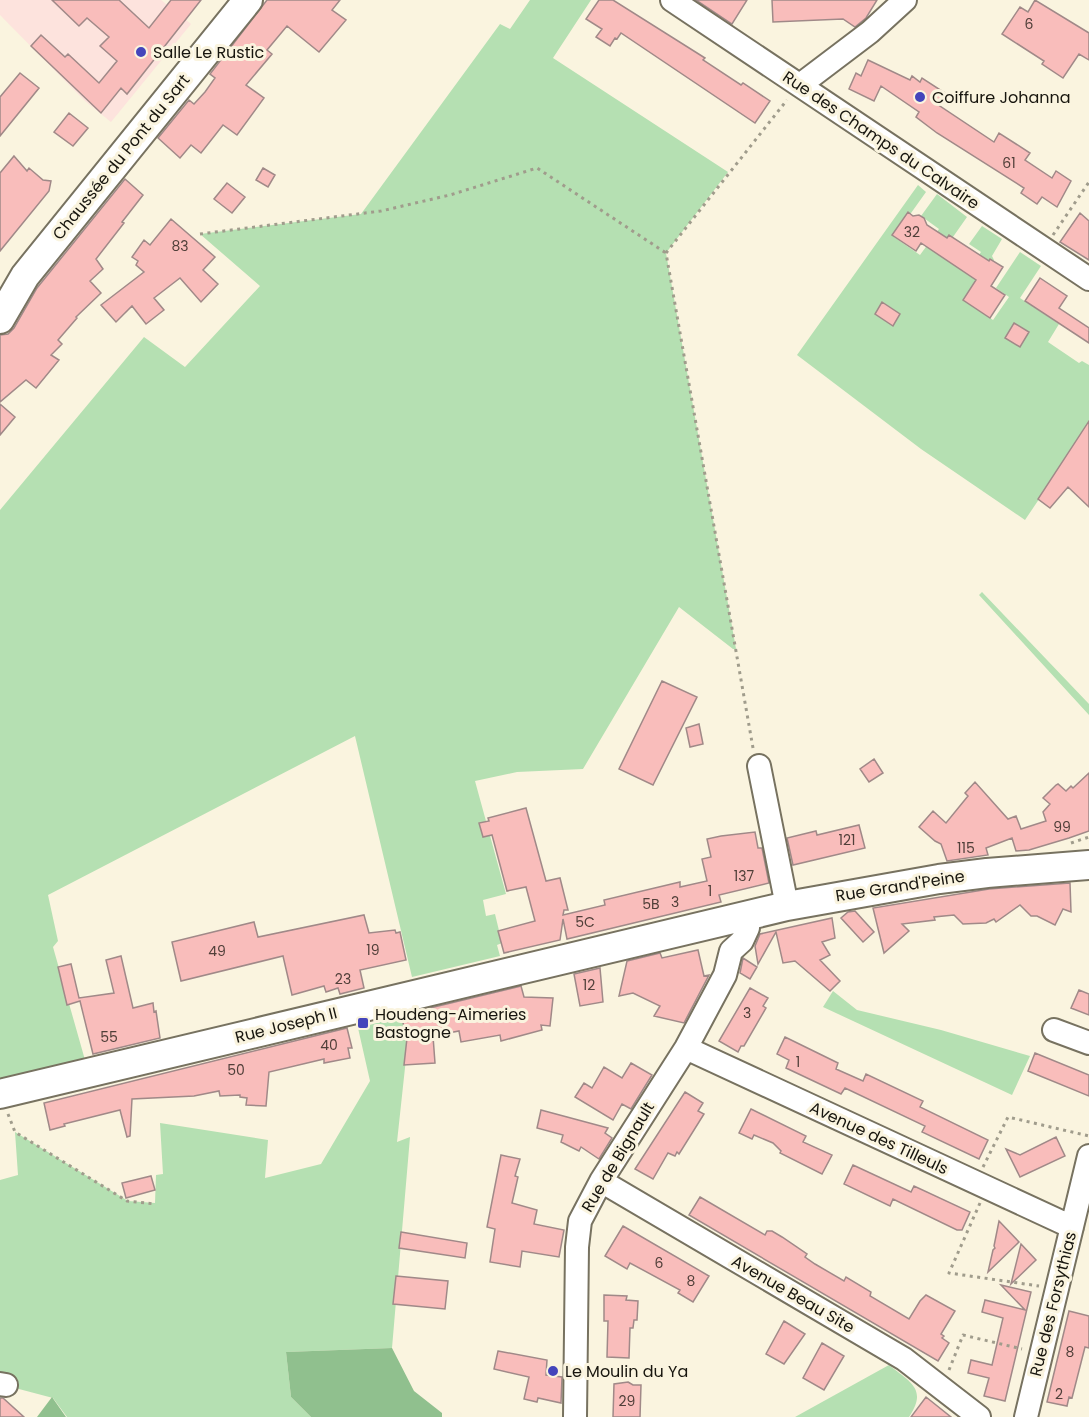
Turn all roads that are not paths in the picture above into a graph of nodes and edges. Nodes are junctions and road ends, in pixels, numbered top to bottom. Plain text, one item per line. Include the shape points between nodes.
1 (225, 0) edge
2 (236, 0) edge
3 (248, 0) edge
4 (672, 0) edge
5 (905, 0) edge
6 (800, 85) junction
7 (0, 277) edge
8 (1089, 279) edge
9 (2, 303) edge
10 (759, 766) road end
11 (1089, 865) edge
12 (787, 906) junction
13 (747, 915) junction
14 (712, 923) junction
15 (731, 951) junction
16 (1054, 1030) dead end
17 (1089, 1043) edge
18 (686, 1048) junction
19 (1, 1094) edge
20 (1089, 1156) edge
21 (601, 1181) junction
22 (1077, 1235) edge
23 (575, 1417) edge
24 (980, 1417) edge
25 (1026, 1417) edge

1 - 7 main road, Chaussée du Pont du Sart
2 - 9 street
3 - 9 main road, Chaussée du Pont du Sart
4 - 6 street, Rue des Champs du Calvaire
5 - 6 street
6 - 8 street, Rue des Champs du Calvaire
10 - 12 street
11 - 12 main road, Rue Grand'Peine via 939,879
12 - 13 main road, Rue Grand'Peine
13 - 14 main road, Rue Grand'Peine
13 - 15 street, Rue de Bignault via 748,928
14 - 15 street via 719,947
14 - 19 main road, Rue Joseph II
15 - 18 street, Rue de Bignault via 725,975
16 - 17 street
18 - 21 street, Rue de Bignault
18 - 22 street, Avenue des Tilleuls via 981,1185
20 - 22 street, Rue des Forsythias
21 - 23 street, Rue de Bignault via 580,1221 578,1239
21 - 24 street, Avenue Beau Site via 904,1359
22 - 25 street, Rue des Forsythias via 1057,1289

